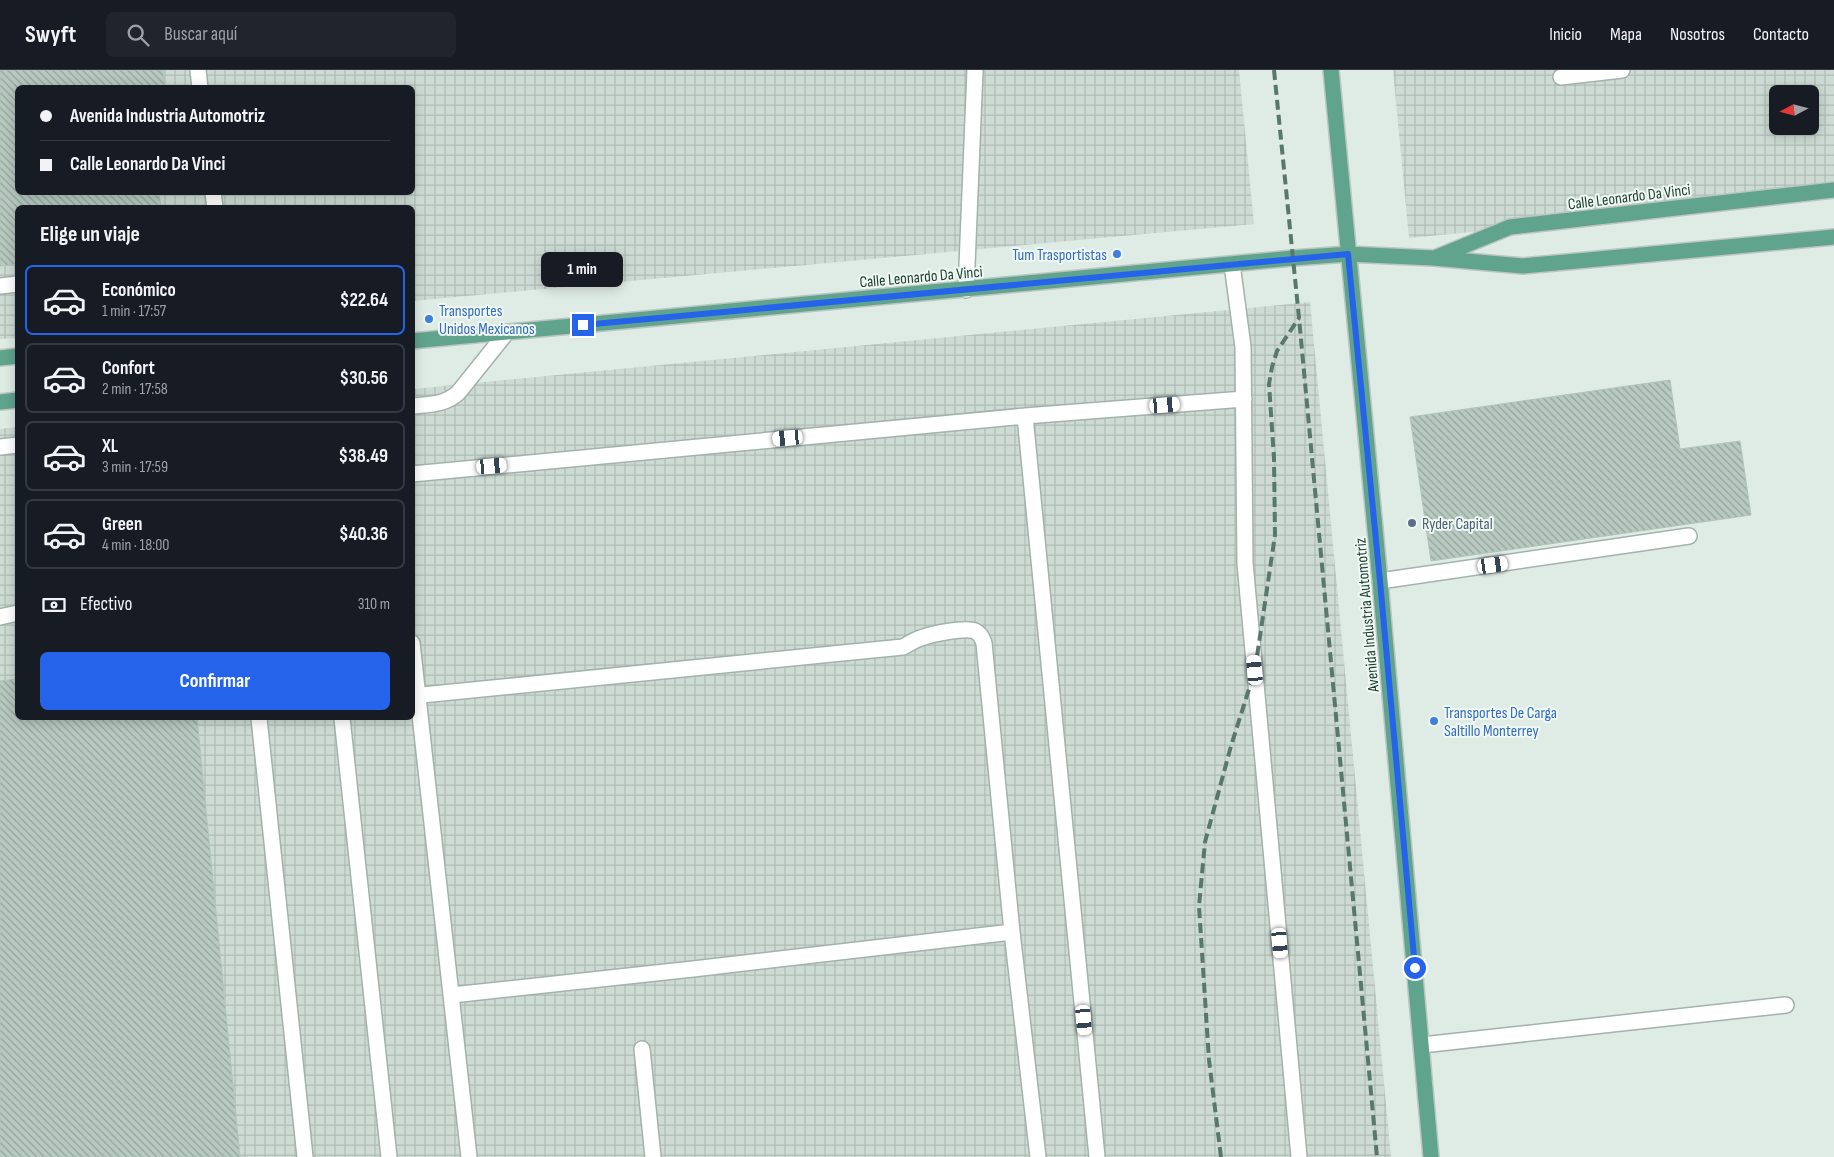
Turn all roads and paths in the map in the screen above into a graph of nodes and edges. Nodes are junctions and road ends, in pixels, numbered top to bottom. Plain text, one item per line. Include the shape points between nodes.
1 (198, 70) edge
2 (975, 70) edge
3 (1331, 70) edge
4 (1622, 70) edge
5 (1561, 78) dead end
6 (200, 85) edge
7 (1834, 190) edge
8 (1834, 237) edge
9 (1348, 254) junction
10 (1433, 258) junction
11 (1232, 264) junction
12 (15, 284) edge
13 (0, 286) edge
14 (966, 290) junction
15 (507, 332) junction
16 (415, 341) edge
17 (15, 356) edge
18 (0, 358) edge
19 (1244, 399) junction
20 (15, 400) edge
21 (0, 402) edge
22 (415, 406) edge
23 (1026, 416) junction
24 (15, 445) edge
25 (0, 447) edge
26 (415, 474) edge
27 (1689, 536) dead end
28 (1380, 581) junction
29 (0, 608) edge
30 (15, 611) edge
31 (15, 613) edge
32 (0, 617) edge
33 (415, 682) edge
34 (416, 695) edge
35 (259, 720) edge
36 (342, 720) edge
37 (1012, 932) junction
38 (452, 995) junction
39 (1786, 1005) dead end
40 (1422, 1045) junction
41 (642, 1049) dead end
42 (305, 1157) edge
43 (390, 1157) edge
44 (469, 1157) edge
45 (653, 1157) edge
46 (1038, 1157) edge
47 (1097, 1157) edge
48 (1299, 1157) edge
49 (1431, 1157) edge

1 - 6 lane
2 - 14 lane
3 - 9 main road, Avenida Industria Automotriz
4 - 5 lane
7 - 10 main road, Calle Leonardo Da Vinci via 1510,227
8 - 10 main road, Calle Leonardo Da Vinci via 1523,266
9 - 10 main road, Calle Leonardo Da Vinci
9 - 11 main road, Calle Leonardo Da Vinci
9 - 28 main road, Avenida Industria Automotriz
11 - 14 main road, Calle Leonardo Da Vinci
11 - 19 lane via 1243,347
12 - 13 lane
14 - 15 main road, Calle Leonardo Da Vinci
15 - 16 main road, Calle Leonardo Da Vinci
15 - 22 lane via 450,400
17 - 18 main road
19 - 23 lane
19 - 48 lane via 1245,562
20 - 21 main road
23 - 26 lane
23 - 47 lane
24 - 25 lane
27 - 28 lane
28 - 40 main road, Avenida Industria Automotriz
29 - 30 lane
31 - 32 lane
33 - 34 lane
34 - 37 lane via 903,648 932,635 976,632 984,643
34 - 38 lane
35 - 42 lane
36 - 43 lane
37 - 38 lane
37 - 46 lane
38 - 44 lane
39 - 40 lane
40 - 49 main road, Avenida Industria Automotriz
41 - 45 lane

